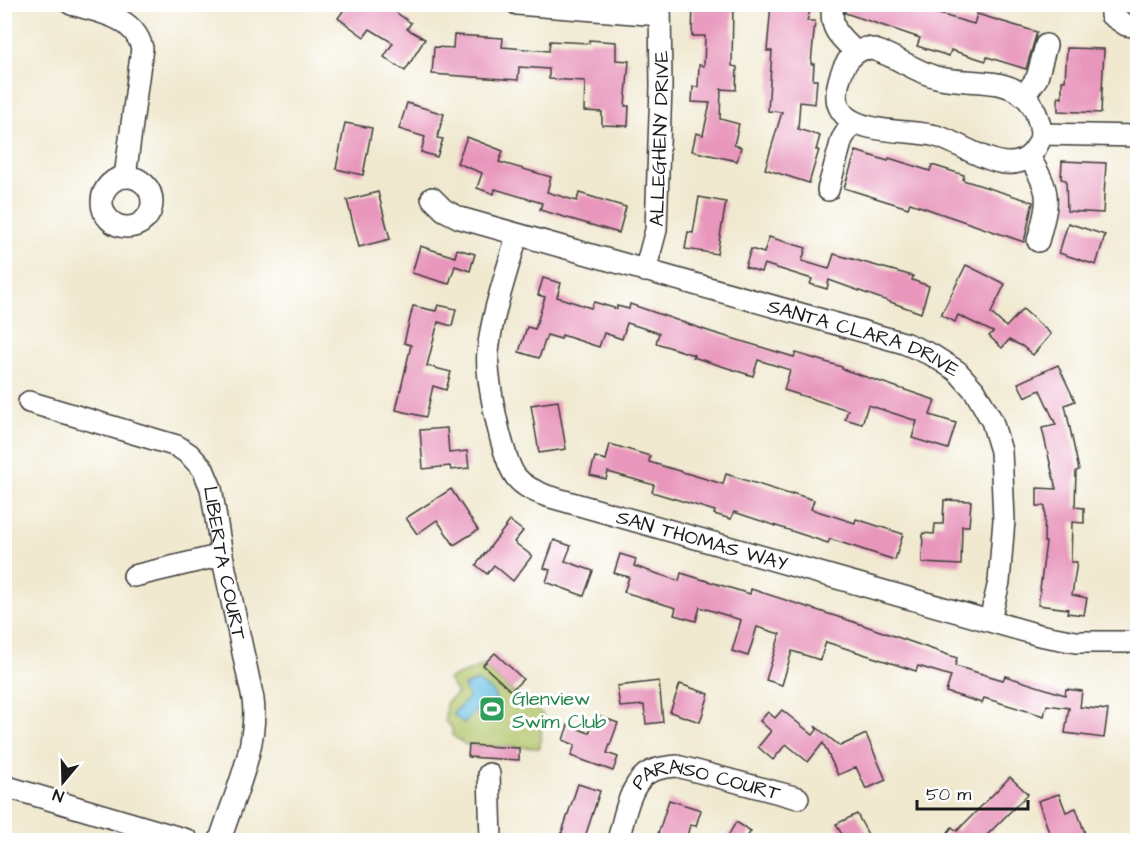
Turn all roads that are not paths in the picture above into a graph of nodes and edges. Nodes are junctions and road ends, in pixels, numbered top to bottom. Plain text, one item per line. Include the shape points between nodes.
1 (71, 4) edge
2 (517, 4) edge
3 (833, 4) edge
4 (1111, 4) edge
5 (660, 10) edge
6 (1137, 27) edge
7 (1046, 45) dead end
8 (856, 52) junction
9 (1024, 96) junction
10 (852, 123) junction
11 (1041, 134) junction
12 (1137, 136) edge
13 (1029, 157) junction
14 (125, 177) dead end
15 (828, 189) dead end
16 (432, 198) dead end
17 (517, 235) junction
18 (1038, 241) dead end
19 (645, 271) junction
20 (29, 402) dead end
21 (222, 555) junction
22 (134, 576) dead end
23 (990, 620) junction
24 (1137, 642) edge
25 (489, 774) dead end
26 (4, 786) edge
27 (798, 798) dead end
28 (187, 840) edge
29 (220, 840) edge
30 (490, 840) edge
31 (618, 840) edge

1 - 14 street via 126,22 139,36 142,48
2 - 5 street
3 - 8 street via 832,25
4 - 6 street via 1111,15
5 - 19 street, ALLEGHENY DRIVE via 656,230
7 - 9 street via 1037,78
8 - 9 street via 866,48 879,50 918,72 989,83
8 - 10 street via 843,67 837,90 839,106
9 - 11 street via 1035,111
10 - 13 street via 938,137 1003,164
10 - 15 street
11 - 12 street
11 - 13 street
13 - 18 street via 1046,192 1047,207
16 - 17 street, SANTA CLARA DRIVE via 460,218
17 - 19 street, SANTA CLARA DRIVE
17 - 23 street, SAN THOMAS WAY via 493,325 487,372 507,459 515,477 528,488
19 - 23 street, SANTA CLARA DRIVE via 904,343 957,371 975,391 992,421 1001,451 1004,520 999,582
20 - 21 street, LIBERTA COURT via 156,439 189,454 203,470 211,488
21 - 22 street
21 - 29 street, LIBERTA COURT via 255,717 251,744
23 - 24 street, SAN THOMAS WAY via 1076,642
25 - 30 street
26 - 28 street
27 - 31 street, PARAISO COURT via 677,766 659,768 645,775 634,789

